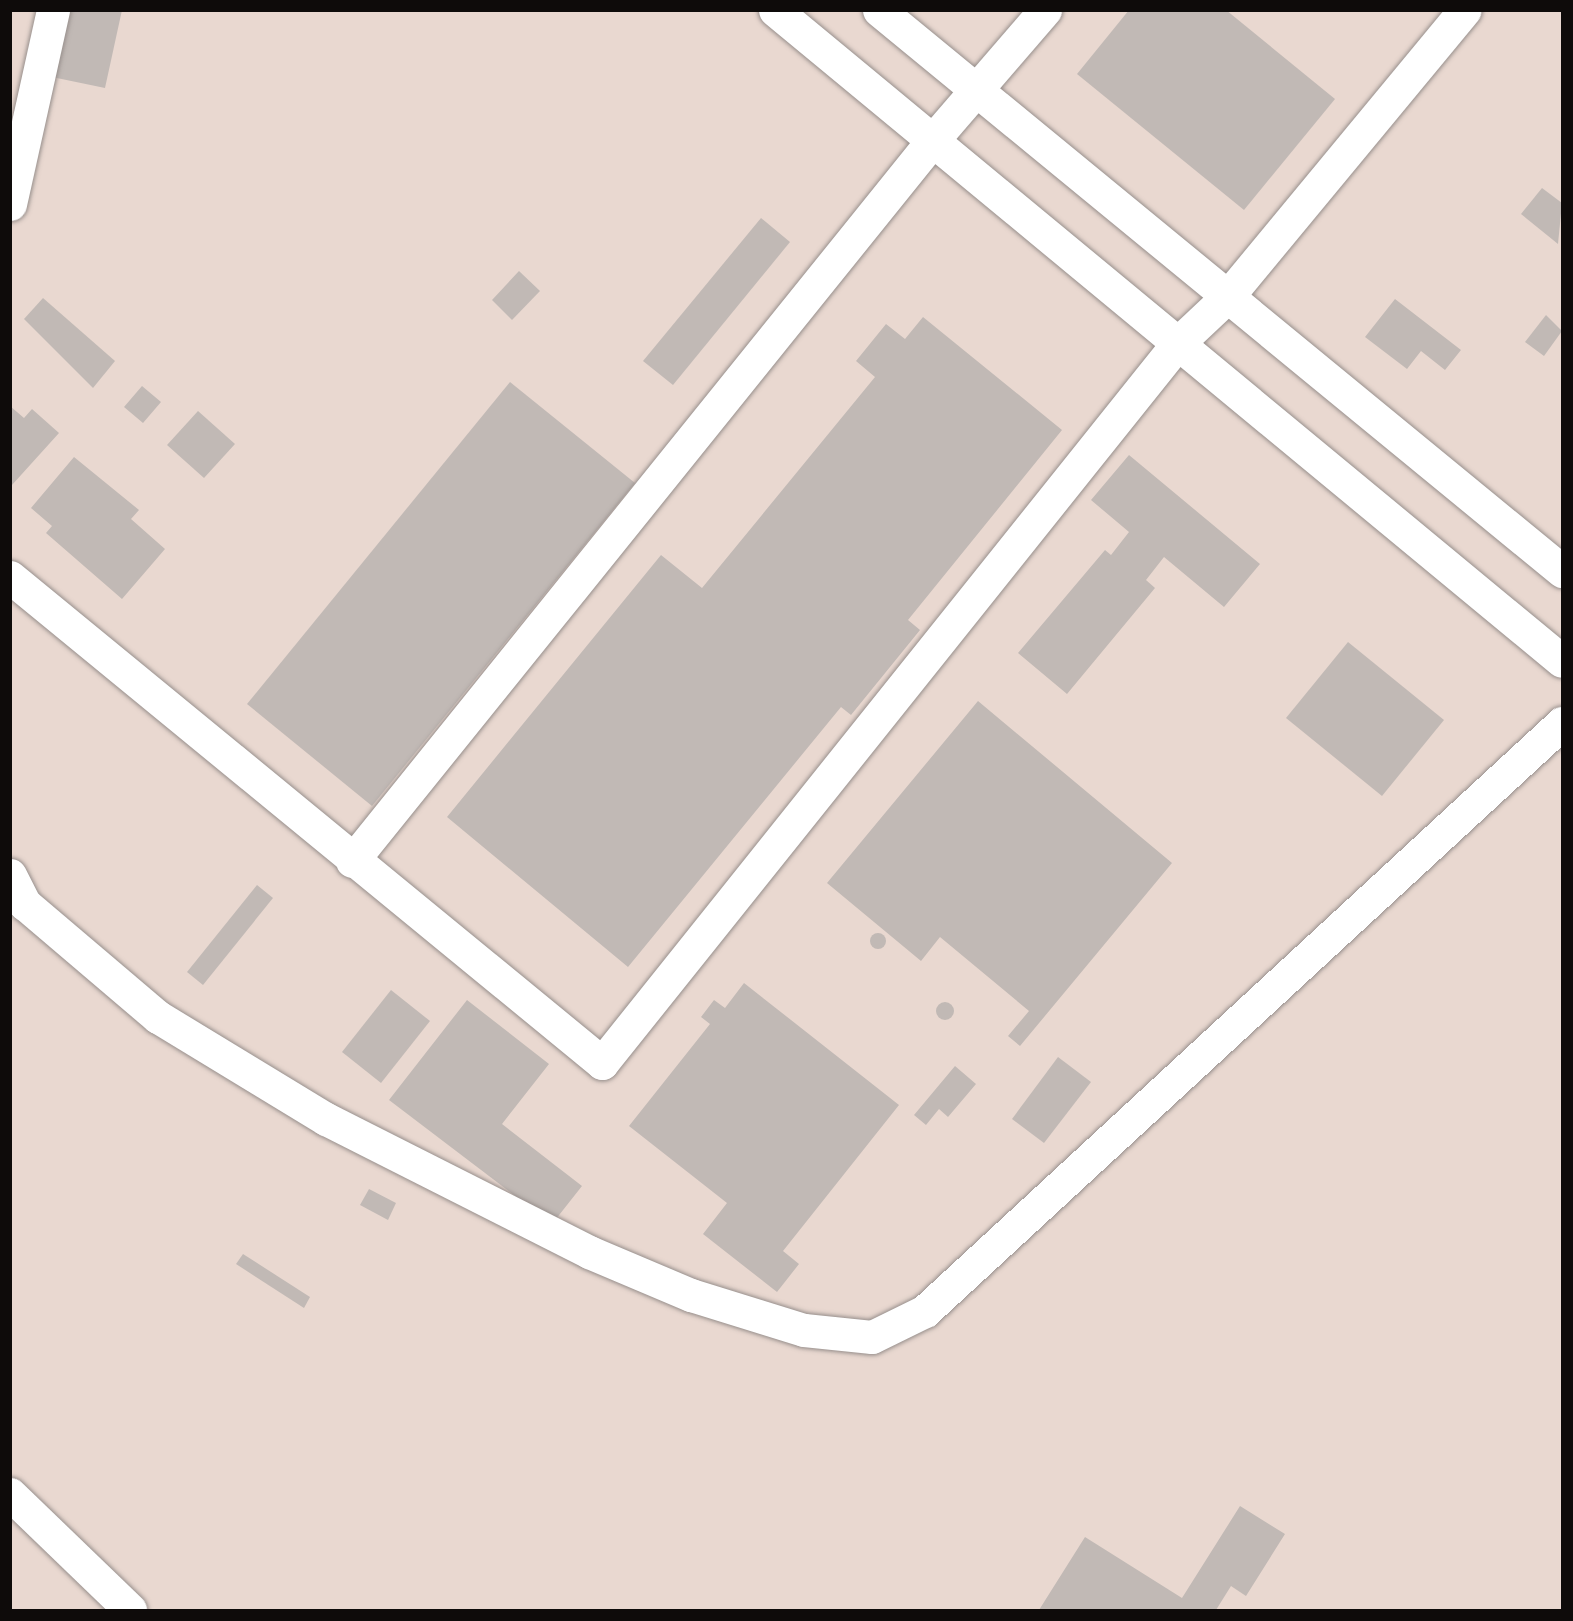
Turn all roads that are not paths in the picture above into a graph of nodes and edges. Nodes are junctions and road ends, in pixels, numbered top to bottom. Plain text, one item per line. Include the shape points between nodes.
1 (53, 10) edge
2 (775, 10) edge
3 (879, 10) edge
4 (1045, 10) edge
5 (1465, 10) edge
6 (978, 93) junction
7 (932, 141) junction
8 (10, 204) edge
9 (1228, 296) junction
10 (1178, 344) junction
11 (1563, 571) edge
12 (10, 577) edge
13 (1558, 648) edge
14 (1563, 723) edge
15 (351, 861) junction
16 (10, 875) edge
17 (10, 1494) edge
18 (130, 1611) edge

1 - 8 lane
2 - 7 lane
3 - 6 lane
4 - 6 lane
5 - 9 lane
6 - 7 lane
6 - 9 lane
7 - 10 lane
7 - 15 lane
9 - 10 lane
9 - 11 lane
10 - 13 lane
10 - 15 lane via 602,1063
12 - 15 lane
14 - 16 lane via 925,1311 872,1337 804,1330 691,1295 589,1252 326,1119 158,1017 25,904
17 - 18 lane

